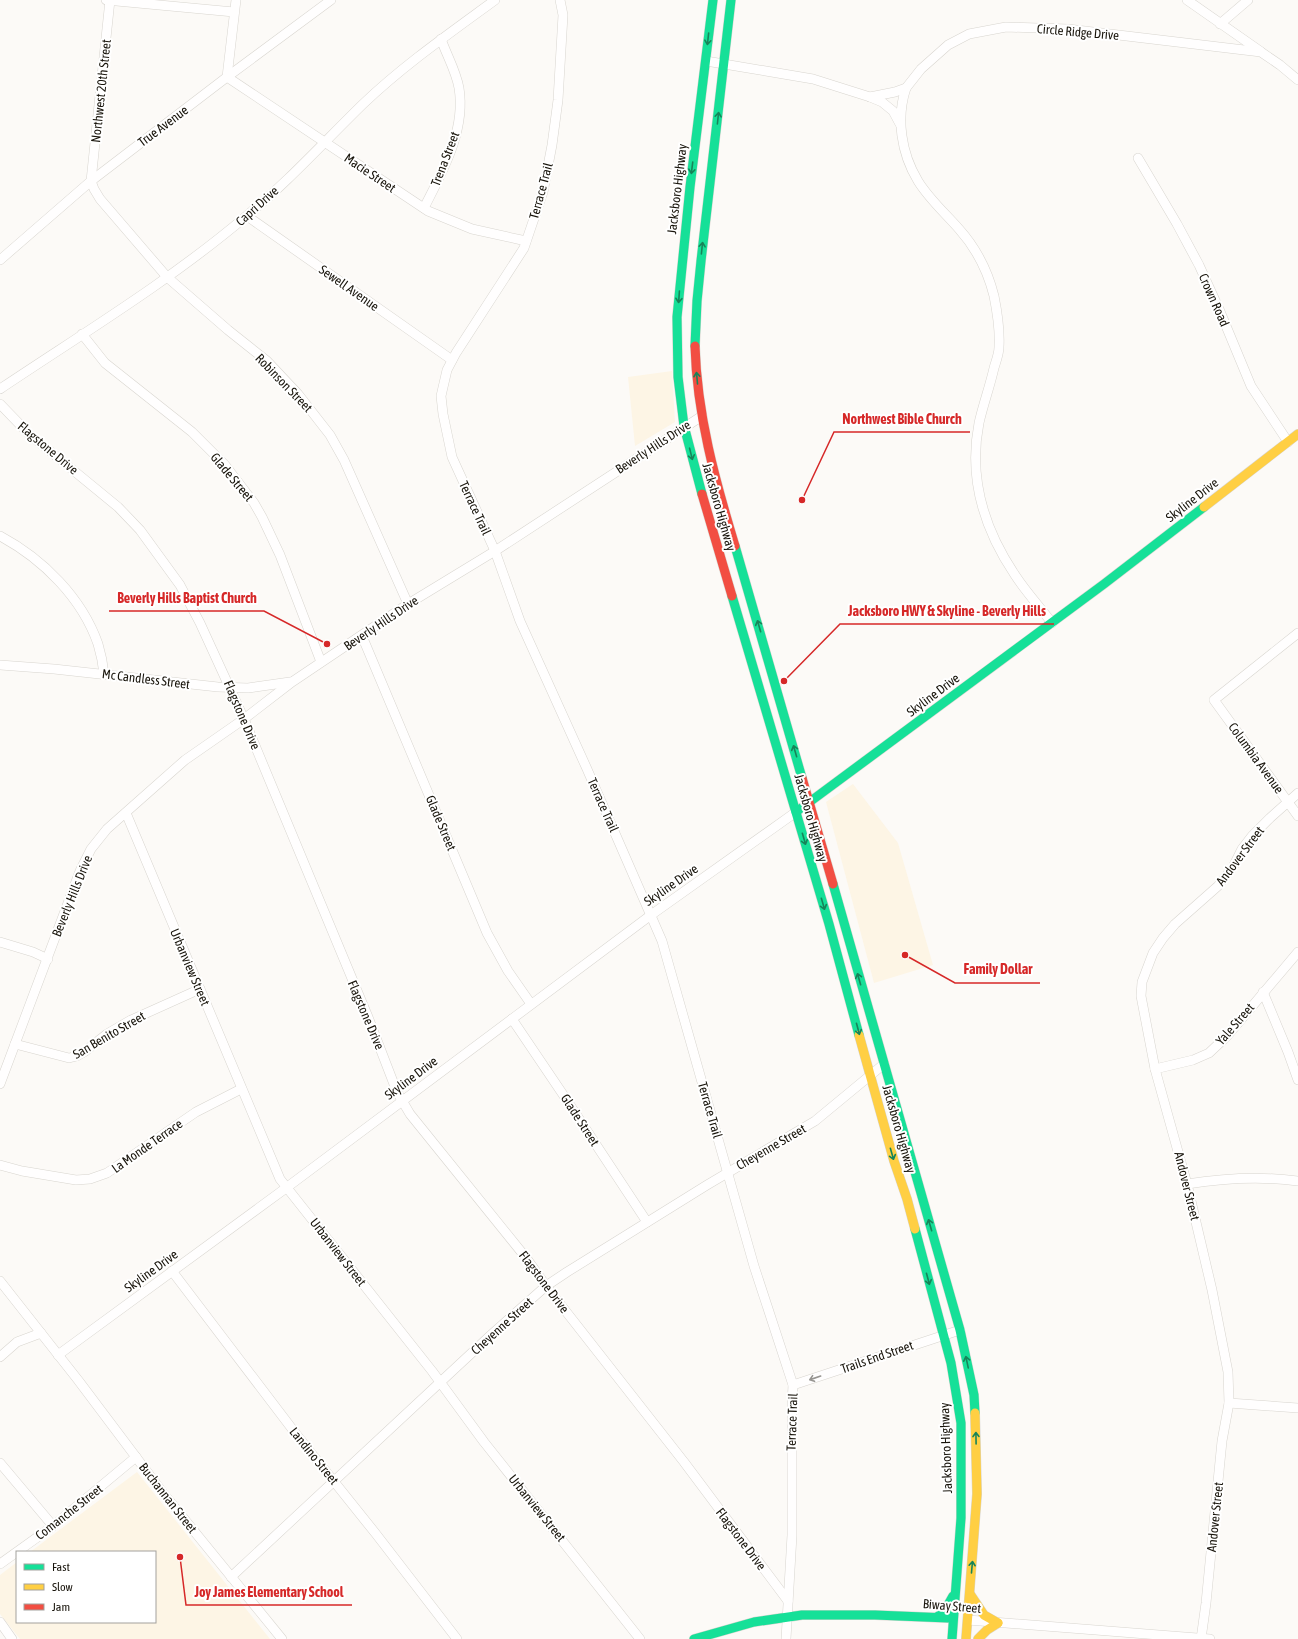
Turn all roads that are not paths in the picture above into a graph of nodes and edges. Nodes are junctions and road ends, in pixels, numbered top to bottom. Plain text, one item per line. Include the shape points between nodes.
1 (106, 0) edge
2 (110, 0) edge
3 (236, 0) edge
4 (331, 0) edge
5 (495, 0) edge
6 (560, 0) edge
7 (713, 0) edge
8 (731, 0) edge
9 (1187, 0) edge
10 (1248, 0) edge
11 (234, 12) junction
12 (1220, 24) junction
13 (441, 39) junction
14 (1261, 52) junction
15 (706, 61) junction
16 (724, 64) junction
17 (227, 77) junction
18 (1298, 80) edge
19 (906, 88) junction
20 (870, 97) junction
21 (900, 125) junction
22 (325, 142) junction
23 (1138, 158) dead end
24 (91, 181) junction
25 (424, 208) junction
26 (246, 216) junction
27 (526, 241) junction
28 (0, 260) edge
29 (166, 277) junction
30 (82, 334) junction
31 (452, 360) junction
32 (0, 389) edge
33 (0, 404) edge
34 (702, 416) junction
35 (684, 426) junction
36 (1298, 434) edge
37 (1288, 442) junction
38 (0, 536) edge
39 (494, 551) junction
40 (408, 604) junction
41 (753, 605) junction
42 (735, 609) junction
43 (1052, 623) junction
44 (1298, 633) edge
45 (362, 636) junction
46 (321, 662) junction
47 (0, 665) edge
48 (104, 674) junction
49 (292, 682) junction
50 (231, 688) junction
51 (244, 719) junction
52 (1298, 793) edge
53 (810, 802) junction
54 (1288, 802) junction
55 (796, 812) junction
56 (126, 813) junction
57 (1298, 816) edge
58 (651, 915) junction
59 (0, 942) edge
60 (1298, 952) edge
61 (48, 959) junction
62 (200, 989) junction
63 (1263, 992) junction
64 (531, 1004) junction
65 (512, 1019) junction
66 (15, 1044) junction
67 (884, 1064) junction
68 (1154, 1069) junction
69 (871, 1075) junction
70 (1298, 1080) edge
71 (0, 1084) edge
72 (241, 1089) junction
73 (402, 1101) junction
74 (0, 1165) edge
75 (727, 1173) junction
76 (917, 1180) junction
77 (1298, 1181) edge
78 (1187, 1184) junction
79 (902, 1185) junction
80 (286, 1188) junction
81 (647, 1222) junction
82 (172, 1271) junction
83 (0, 1281) edge
84 (546, 1286) junction
85 (960, 1330) junction
86 (41, 1333) junction
87 (943, 1335) junction
88 (58, 1355) junction
89 (0, 1357) edge
90 (440, 1382) junction
91 (793, 1385) junction
92 (1229, 1403) junction
93 (1298, 1408) edge
94 (136, 1457) junction
95 (0, 1463) edge
96 (334, 1481) junction
97 (53, 1526) junction
98 (18, 1551) edge
99 (16, 1553) edge
100 (0, 1564) edge
101 (231, 1577) junction
102 (956, 1592) junction
103 (970, 1594) junction
104 (788, 1601) junction
105 (937, 1617) junction
106 (787, 1618) junction
107 (954, 1619) junction
108 (968, 1620) junction
109 (0, 1622) edge
110 (998, 1623) junction
111 (1161, 1637) edge
112 (12, 1639) edge
113 (282, 1639) edge
114 (456, 1639) edge
115 (640, 1639) edge
116 (694, 1639) edge
117 (786, 1639) edge
118 (952, 1639) edge
119 (966, 1639) edge
120 (978, 1639) edge
121 (1204, 1639) edge

1 - 2 street
2 - 11 street
2 - 24 street, Northwest 20th Street
3 - 11 street
4 - 17 street, True Avenue
5 - 13 street, Capri Drive
6 - 27 street, Terrace Trail via 563,16 558,100 552,144 543,192
7 -> 15 main road, Jacksboro Highway
8 - 16 main road, Jacksboro Highway
9 - 12 street
10 - 12 street
11 - 17 street
12 - 14 street
13 - 22 street, Capri Drive via 380,89
13 - 25 street, Trena Street via 455,74 459,90 459,110 451,149
14 - 18 street, Circle Ridge Drive
14 - 19 street, Circle Ridge Drive via 1068,29 1006,27 969,34 948,45 921,69
15 - 16 street
15 -> 35 main road, Jacksboro Highway via 677,317 678,377
16 - 20 street via 813,79
34 -> 16 main road, Jacksboro Highway via 695,346 698,280
17 - 22 street, Macie Street
17 - 24 street, True Avenue
19 - 20 street
19 - 21 street via 901,106
20 - 21 street via 893,111
21 - 43 street via 906,153 917,180 975,251 994,296 999,348 976,444 976,481 984,515 999,549
22 - 25 street, Macie Street
22 - 26 street, Capri Drive
23 - 37 street, Crown Road via 1199,265 1251,386
24 - 28 street, True Avenue
24 - 29 street, Robinson Street via 100,199
25 - 27 street, Macie Street via 472,229
26 - 29 street, Capri Drive
26 - 31 street, Sewell Avenue
27 - 31 street, Terrace Trail
29 - 30 street, Capri Drive
29 - 40 street, Robinson Street via 267,361 298,394 330,435 344,460
30 - 32 street, Capri Drive
30 - 46 street, Glade Street via 105,363 192,432 225,465 254,503 280,555
31 - 39 street, Terrace Trail via 441,396 452,457
33 - 50 street, Flagstone Drive via 29,434 118,506 140,530 180,585
34 - 35 street, Beverly Hills Drive
34 - 41 main road, Jacksboro Highway via 719,492
35 - 39 street, Beverly Hills Drive
35 -> 42 main road, Jacksboro Highway
36 - 37 main road, Skyline Drive
37 - 43 main road, Skyline Drive
38 - 48 street via 48,571 75,600 98,644
39 - 40 street, Beverly Hills Drive
39 - 58 street, Terrace Trail via 520,621
40 - 45 street, Beverly Hills Drive
41 - 42 main road
53 -> 41 main road, Jacksboro Highway
42 - 55 main road, Jacksboro Highway
43 - 53 main road, Skyline Drive
44 - 54 street, Columbia Avenue via 1214,700
45 - 46 street, Beverly Hills Drive
45 - 64 street, Glade Street via 487,933
46 - 49 street, Beverly Hills Drive
47 - 48 street, Mc Candless Street
48 - 50 street, Mc Candless Street
49 - 50 street, Mc Candless Street
49 - 51 street, Beverly Hills Drive
50 - 51 street, Flagstone Drive
51 - 56 street, Beverly Hills Drive via 185,760
51 - 73 street, Flagstone Drive
52 - 54 street, Andover Street
53 - 55 main road, Skyline Drive
67 -> 53 main road, Jacksboro Highway
54 - 57 street, Columbia Avenue
54 - 68 street, Andover Street via 1252,836 1218,886 1176,924 1153,954 1142,982 1141,996
55 - 58 street, Skyline Drive
55 -> 69 main road, Jacksboro Highway
56 - 61 street, Beverly Hills Drive via 107,829 80,871
56 - 62 street, Urbanview Street
58 - 64 street, Skyline Drive
58 - 75 street, Terrace Trail via 662,941
59 - 61 street via 27,949
60 - 63 street, Yale Street
61 - 66 street, Beverly Hills Drive
62 - 66 street, San Benito Street via 131,1020 77,1056 69,1058
62 - 72 street, Urbanview Street
63 - 68 street, Yale Street via 1208,1053 1193,1060
63 - 70 street
64 - 65 street, Skyline Drive
65 - 73 street, Skyline Drive
65 - 81 street, Glade Street
66 - 71 street, Beverly Hills Drive
67 - 69 street, Cheyenne Street
67 - 76 main road, Jacksboro Highway
68 - 78 street, Andover Street
69 - 75 street, Cheyenne Street via 815,1121
69 -> 79 main road, Jacksboro Highway
72 - 74 street, La Monde Terrace via 196,1112 107,1173 90,1179 76,1180
72 - 80 street, Urbanview Street
73 - 80 street, Skyline Drive
73 - 84 street, Flagstone Drive
75 - 81 street, Cheyenne Street
75 - 91 street, Terrace Trail
76 - 79 main road
85 -> 76 main road, Jacksboro Highway
77 - 78 street via 1248,1177
78 - 92 street, Andover Street via 1221,1331 1228,1372
79 -> 87 main road, Jacksboro Highway
80 - 82 street, Skyline Drive
80 - 90 street, Urbanview Street
81 - 84 street, Cheyenne Street
82 - 88 street, Skyline Drive
82 - 96 street, Landino Street
83 - 86 street, Buchannan Street
84 - 90 street, Cheyenne Street
84 - 104 street, Flagstone Drive via 684,1462
85 - 87 street, Trails End Street
103 -> 85 main road, Jacksboro Highway via 977,1494 976,1420 974,1395
86 - 88 street, Buchannan Street
86 - 89 street via 17,1342
87 -> 91 street, Trails End Street
87 - 102 main road, Jacksboro Highway via 955,1383 961,1423 961,1518
88 - 94 street, Buchannan Street
90 - 96 street, Cheyenne Street
90 - 115 street, Urbanview Street via 484,1442
91 - 104 street, Terrace Trail via 792,1535
92 - 93 street
92 - 121 street, Andover Street via 1222,1441
94 - 97 street, Comanche Street
94 - 101 street, Buchannan Street
95 - 97 street
96 - 101 street, Cheyenne Street
96 - 114 street, Landino Street
97 - 98 street, Comanche Street
99 - 100 street, Comanche Street
101 - 113 street, Buchannan Street
102 - 105 main road via 944,1612
102 - 107 main road, Jacksboro Highway
103 - 108 main road, Jacksboro Highway
103 - 110 main road via 986,1619
104 - 106 street, Terrace Trail
105 - 106 main road, Biway Street via 802,1615
105 - 107 main road, Biway Street
106 - 116 main road, Biway Street via 754,1622
106 - 117 street, Terrace Trail
107 - 108 main road, Biway Street
107 - 118 main road, Jacksboro Highway
108 - 110 street, Biway Street
108 - 119 main road, Jacksboro Highway
109 - 112 street
110 - 111 street, Biway Street
110 - 120 main road
111 - 121 street, Biway Street

